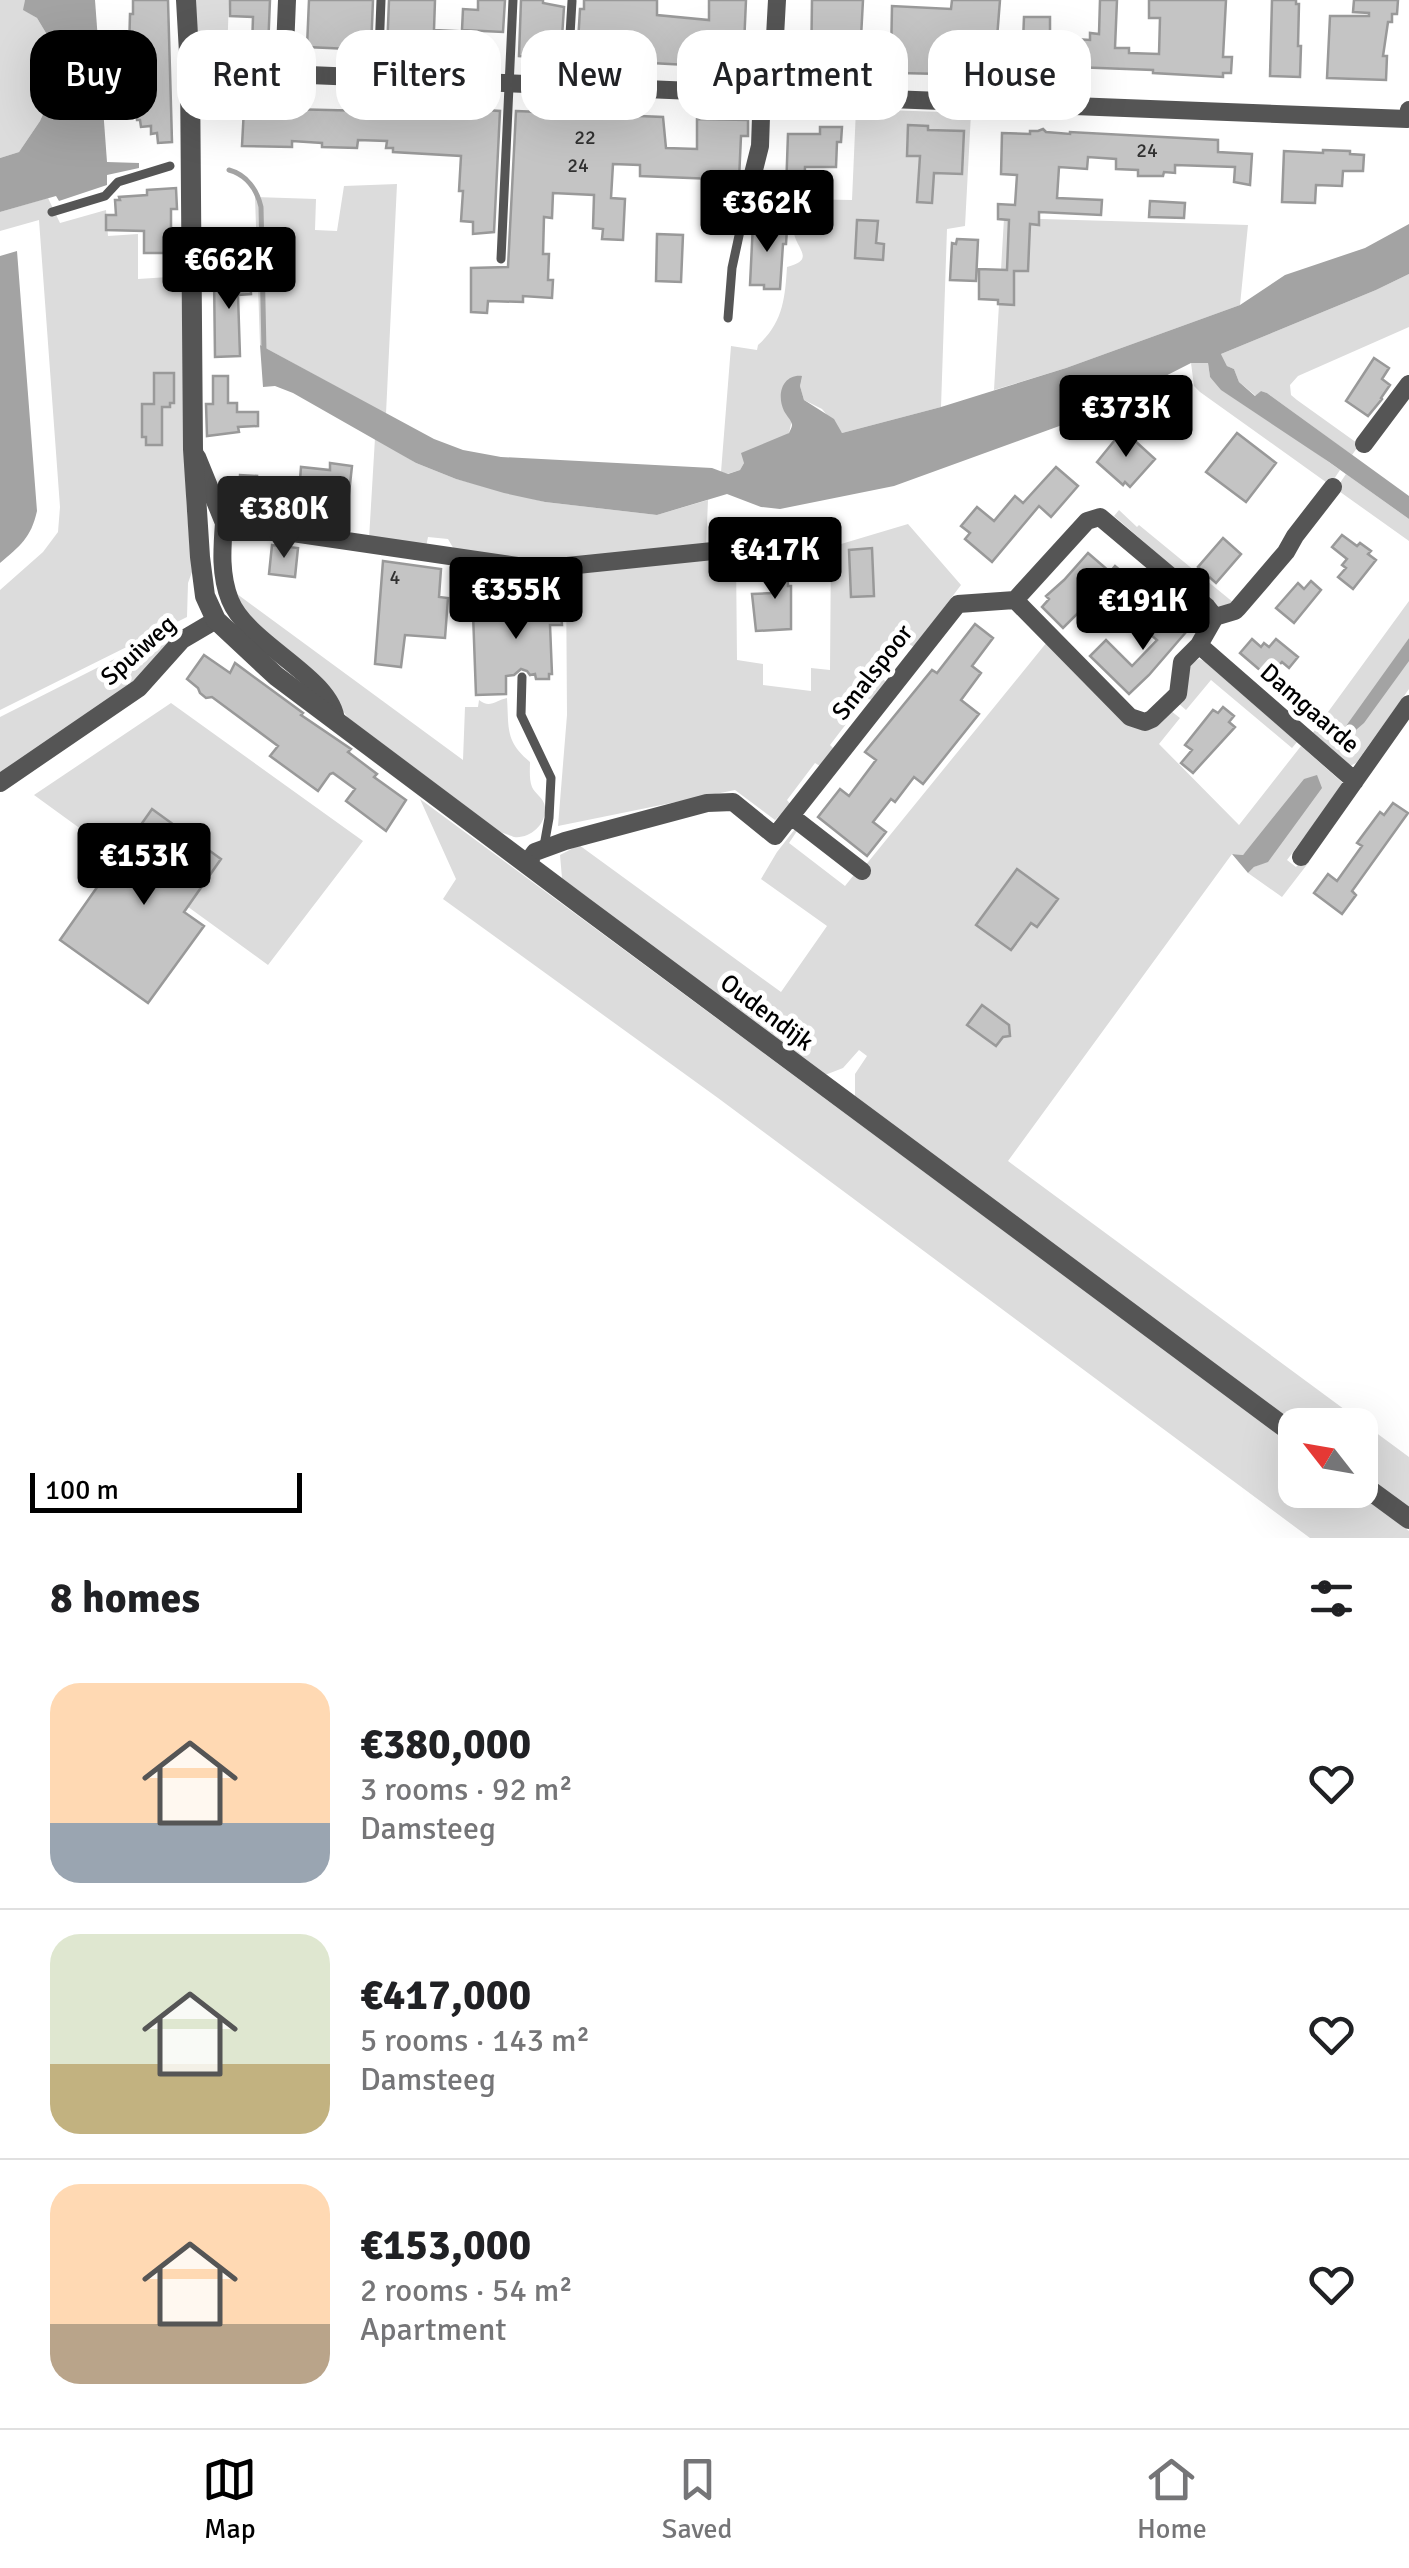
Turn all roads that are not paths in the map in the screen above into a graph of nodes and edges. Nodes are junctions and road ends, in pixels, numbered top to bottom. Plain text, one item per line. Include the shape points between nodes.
1 (186, 0) edge
2 (287, 0) edge
3 (382, 0) edge
4 (513, 0) edge
5 (778, 0) edge
6 (572, 1) edge
7 (188, 30) edge
8 (286, 30) edge
9 (380, 30) edge
10 (571, 30) edge
11 (776, 30) edge
12 (501, 83) edge
13 (508, 83) junction
14 (521, 84) edge
15 (908, 99) edge
16 (1408, 114) edge
17 (190, 120) edge
18 (761, 120) edge
19 (170, 166) dead end
20 (748, 194) joint
21 (52, 212) dead end
22 (501, 260) dead end
23 (728, 318) dead end
24 (1409, 384) edge
25 (1364, 444) dead end
26 (193, 449) junction
27 (1333, 487) dead end
28 (224, 523) junction
29 (713, 550) dead end
30 (498, 563) junction
31 (1014, 600) junction
32 (519, 605) dead end
33 (1215, 618) junction
34 (216, 620) junction
35 (1199, 645) junction
36 (522, 677) dead end
37 (1409, 704) edge
38 (336, 720) junction
39 (1355, 781) junction
40 (0, 783) edge
41 (791, 816) junction
42 (535, 856) junction
43 (1301, 857) dead end
44 (862, 871) dead end
45 (1278, 1422) edge
46 (1378, 1497) edge
47 (1409, 1520) edge

1 - 7 street, Spuiweg
2 - 8 street
3 - 9 lane
4 - 13 lane
5 - 11 street
6 - 10 lane
12 - 13 street
13 - 14 street
13 - 22 lane
15 - 16 street
17 - 26 street, Spuiweg
18 - 20 street
19 - 21 lane
20 - 23 lane
24 - 25 street
26 - 28 street
26 - 34 street, Spuiweg via 200,557
27 - 33 street via 1235,611
28 - 30 street
28 - 38 street via 222,558 231,604 324,693
29 - 30 street via 538,569
30 - 32 lane
31 - 33 street via 1087,521 1100,517
31 - 35 street via 1138,722 1174,700 1182,662
31 - 41 street, Smalspoor via 958,604
33 - 35 street
34 - 38 street, Oudendijk
34 - 40 street, Spuiweg via 182,640 139,688
35 - 39 street, Damgaarde
36 - 42 lane via 521,715 551,778 549,818
37 - 39 street
38 - 42 street, Oudendijk
39 - 43 street
41 - 42 street via 775,836 733,802 706,802
41 - 44 street
42 - 45 street, Oudendijk via 584,908
46 - 47 street

